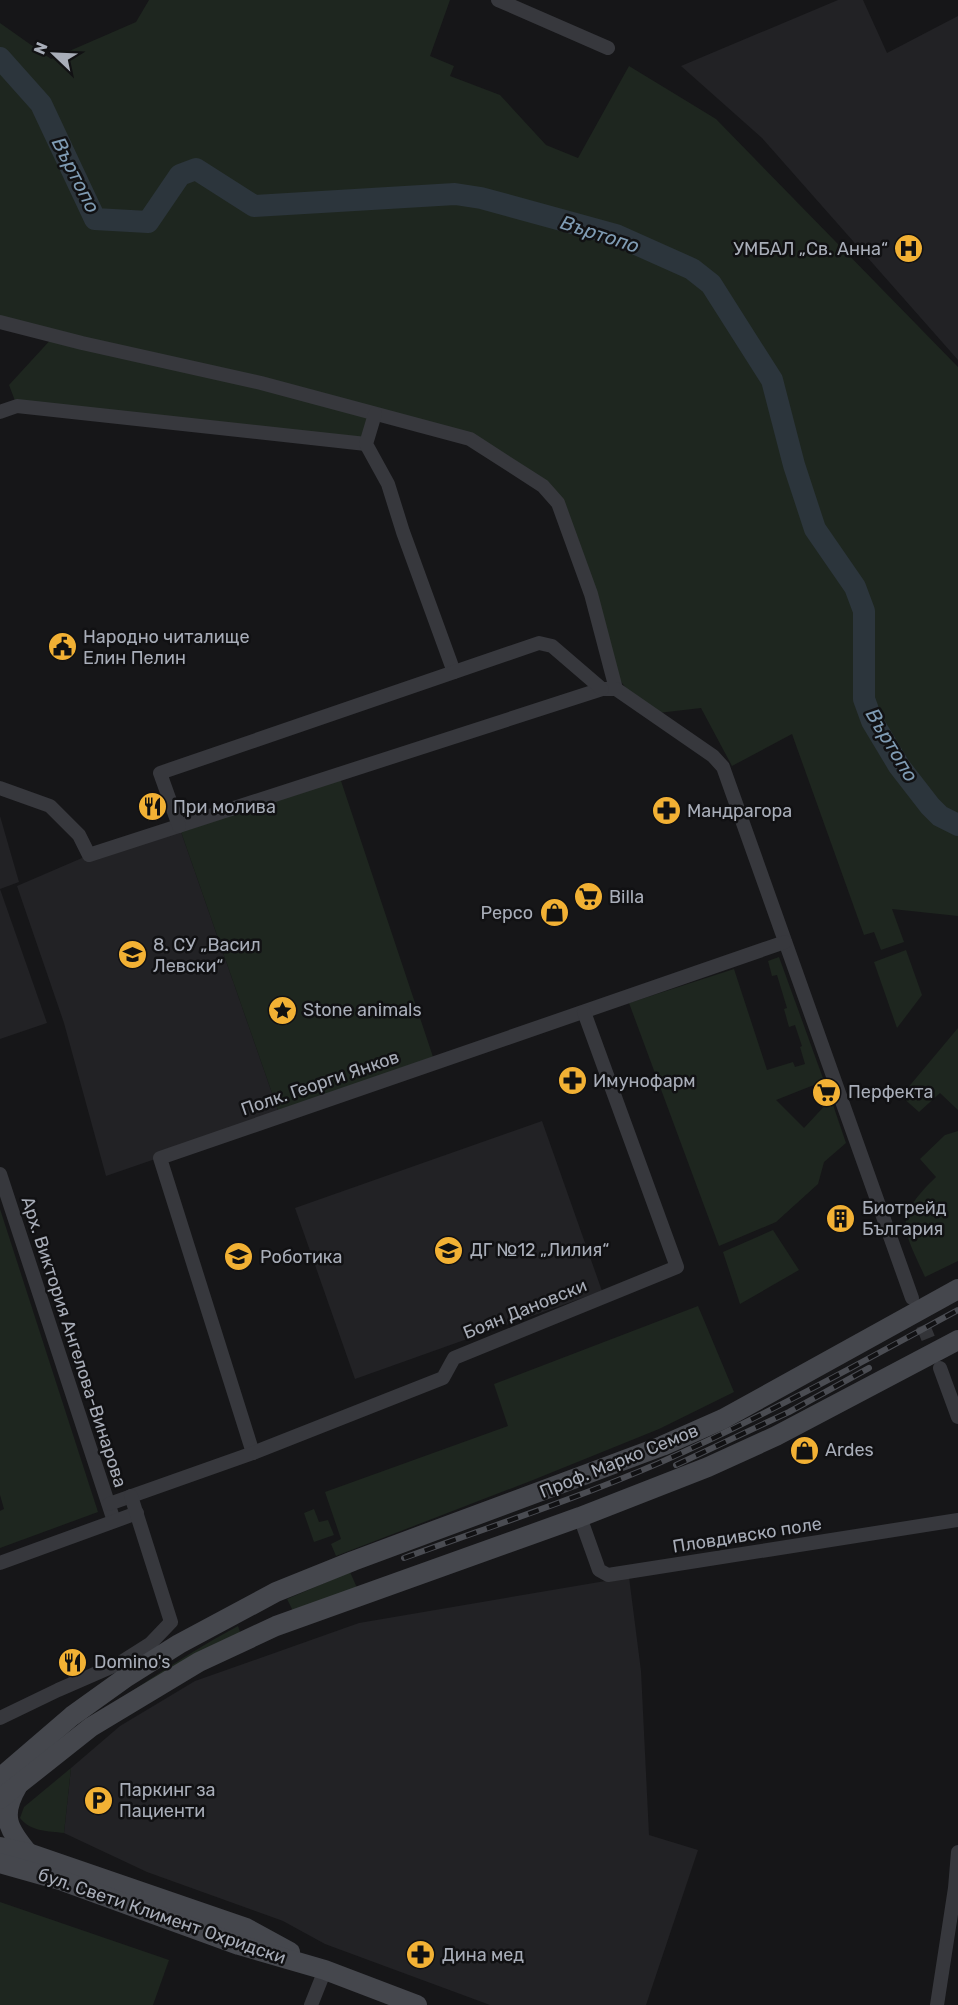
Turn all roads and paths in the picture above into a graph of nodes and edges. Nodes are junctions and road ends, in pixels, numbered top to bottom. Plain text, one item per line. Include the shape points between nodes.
1 (498, 0) edge
2 (608, 48) dead end
3 (0, 322) edge
4 (0, 412) edge
5 (375, 414) junction
6 (366, 444) junction
7 (453, 672) junction
8 (602, 689) junction
9 (616, 689) junction
10 (0, 788) edge
11 (179, 826) junction
12 (785, 942) junction
13 (584, 1012) junction
14 (0, 1174) edge
15 (958, 1289) edge
16 (912, 1298) tunnel mouth
17 (958, 1340) edge
18 (940, 1368) tunnel mouth
19 (958, 1417) edge
20 (253, 1453) junction
21 (131, 1496) junction
22 (109, 1504) junction
23 (137, 1513) junction
24 (580, 1517) junction
25 (958, 1520) edge
26 (114, 1521) junction
27 (0, 1563) edge
28 (265, 1598) junction
29 (276, 1626) junction
30 (0, 1718) edge
31 (0, 1778) edge
32 (19, 1784) junction
33 (0, 1799) edge
34 (0, 1847) edge
35 (958, 1852) edge
36 (28, 1853) junction
37 (0, 1863) edge
38 (957, 1888) edge
39 (325, 1970) junction
40 (311, 2005) edge
41 (417, 2005) edge
42 (937, 2005) edge

1 - 2 street
3 - 5 street
4 - 6 street via 17,406
5 - 6 street
5 - 9 street via 470,439 543,486 558,503 587,584
6 - 7 street via 388,484
7 - 8 street via 539,643 552,646
7 - 11 street via 160,772
8 - 9 street
8 - 11 street
9 - 12 street via 723,767
10 - 11 street via 50,806 79,835 89,855
12 - 13 street, Полк. Георги Янков
12 - 16 street
13 - 20 street, Боян Дановски via 677,1267 454,1358 443,1378
13 - 20 street, Полк. Георги Янков via 160,1158
14 - 22 street, Арх. Виктория Ангелова-Винарова
15 - 28 main road, Проф. Марко Семов via 713,1424
17 - 24 main road, Проф. Марко Семов via 751,1449
18 - 19 street
20 - 21 street, Боян Дановски
21 - 22 street, Боян Дановски
21 - 23 street
22 - 26 street, Арх. Виктория Ангелова-Винарова
23 - 26 street
23 - 30 street via 171,1622 150,1644 120,1664
24 - 25 street, Пловдивско поле via 599,1570 608,1575
24 - 29 main road, Проф. Марко Семов
26 - 27 street
28 - 29 main road
28 - 31 main road, Проф. Марко Семов via 125,1678 72,1716
29 - 32 main road, Проф. Марко Семов via 199,1662 135,1699 91,1727
32 - 33 main road, Проф. Марко Семов
32 - 36 main road via 7,1805 6,1816 13,1836
34 - 36 main road, бул. Свети Климент Охридски
35 - 38 street
36 - 39 main road, бул. Свети Климент Охридски via 246,1928
37 - 39 main road, бул. Свети Климент Охридски via 63,1881 239,1945
38 - 42 street
39 - 40 street
39 - 41 main road, бул. Свети Климент Охридски

